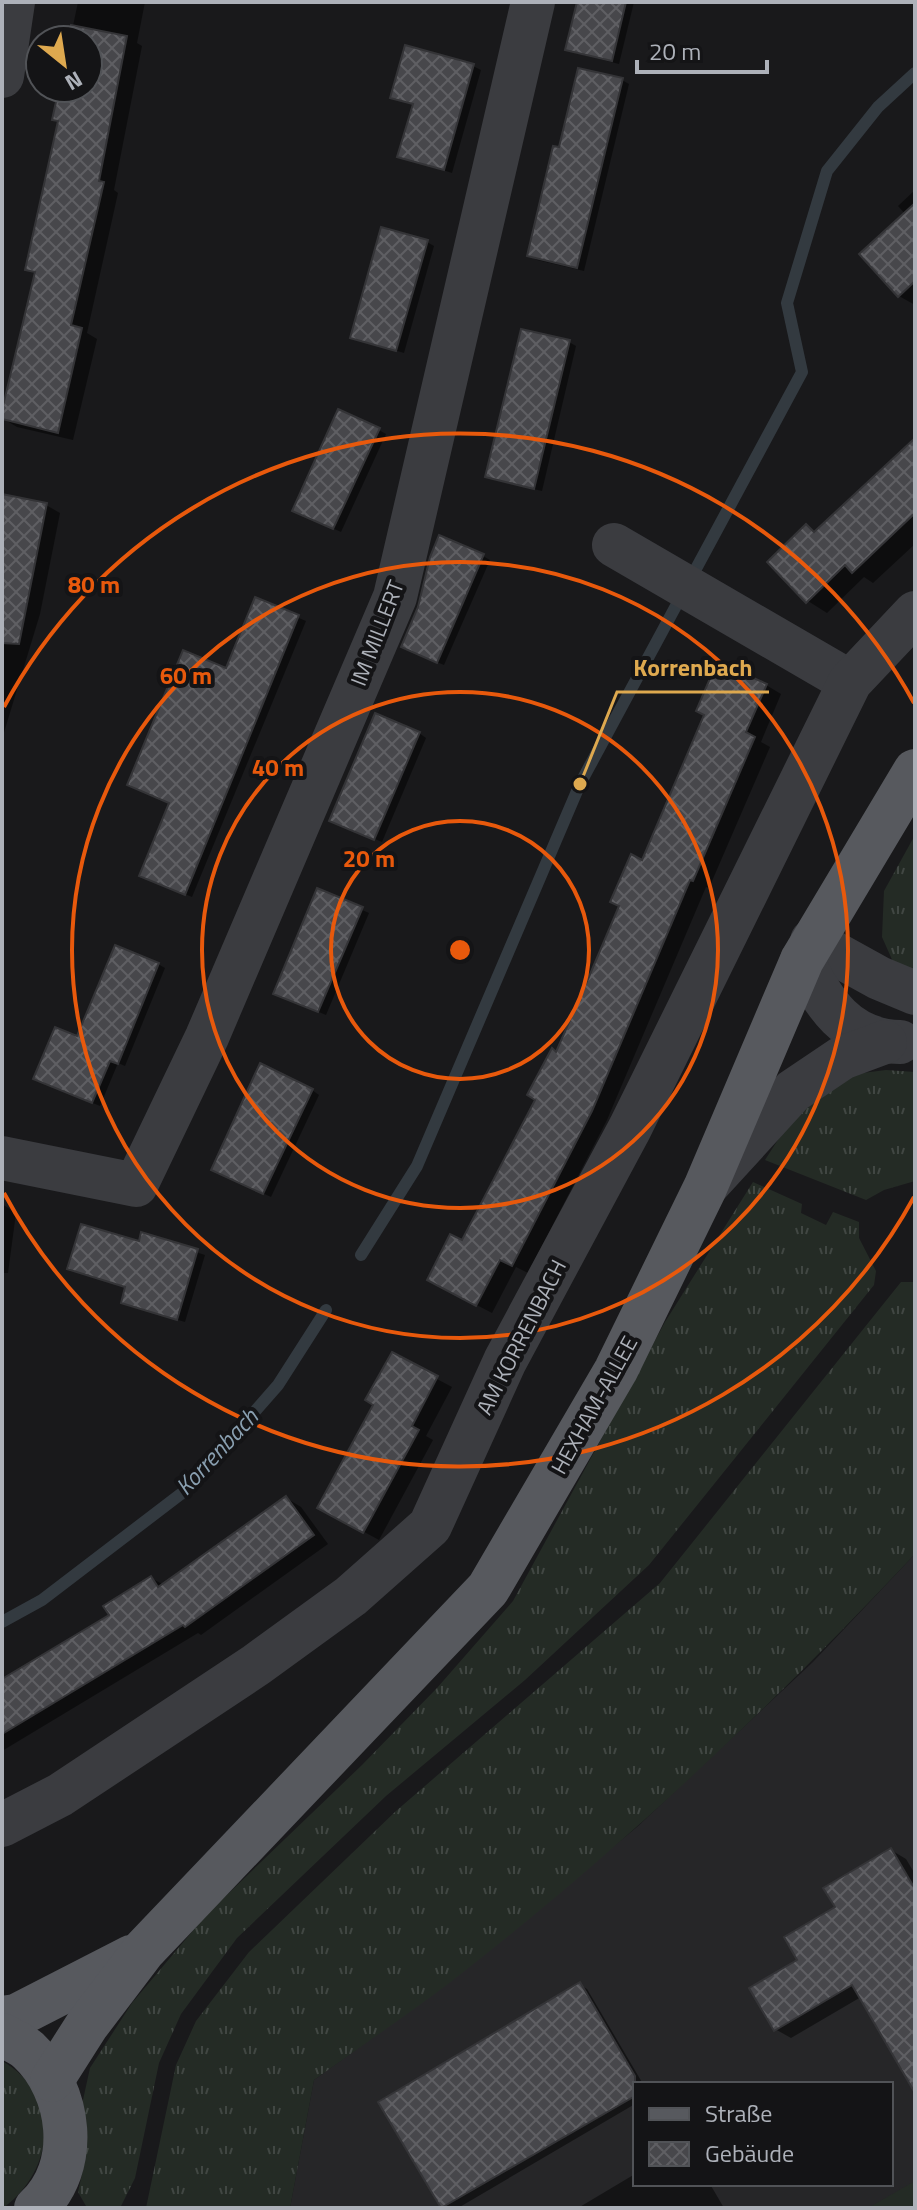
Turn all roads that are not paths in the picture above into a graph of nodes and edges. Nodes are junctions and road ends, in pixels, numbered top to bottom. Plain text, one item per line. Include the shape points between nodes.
1 (533, 2) edge
2 (9, 9) edge
3 (2, 76) edge
4 (614, 545) dead end
5 (915, 613) edge
6 (850, 682) junction
7 (915, 771) edge
8 (807, 950) junction
9 (915, 993) edge
10 (900, 1042) edge
11 (2, 1158) edge
12 (705, 1188) junction
13 (2, 1825) edge
14 (144, 1950) junction
15 (2, 2018) edge
16 (2, 2035) edge
17 (52, 2080) junction
18 (36, 2208) edge

1 - 11 street, IM MILLERT via 395,597 207,1037 136,1185
2 - 3 street
4 - 6 street
5 - 6 street, AM KORRENBACH
6 - 13 street, AM KORRENBACH via 630,1128 505,1361 430,1526 351,1596 256,1665 60,1795
7 - 8 main road, HEXHAM-ALLEE
8 - 9 street
8 - 10 street via 820,997 841,1022
8 - 12 main road, HEXHAM-ALLEE
10 - 12 street via 842,1058 793,1091
12 - 14 main road, HEXHAM-ALLEE via 616,1370 488,1589
14 - 15 main road, HEXHAM-ALLEE via 16,2016
14 - 17 main road, HEXHAM-ALLEE
16 - 17 main road via 28,2050
17 - 18 main road via 63,2107 67,2141 58,2174

